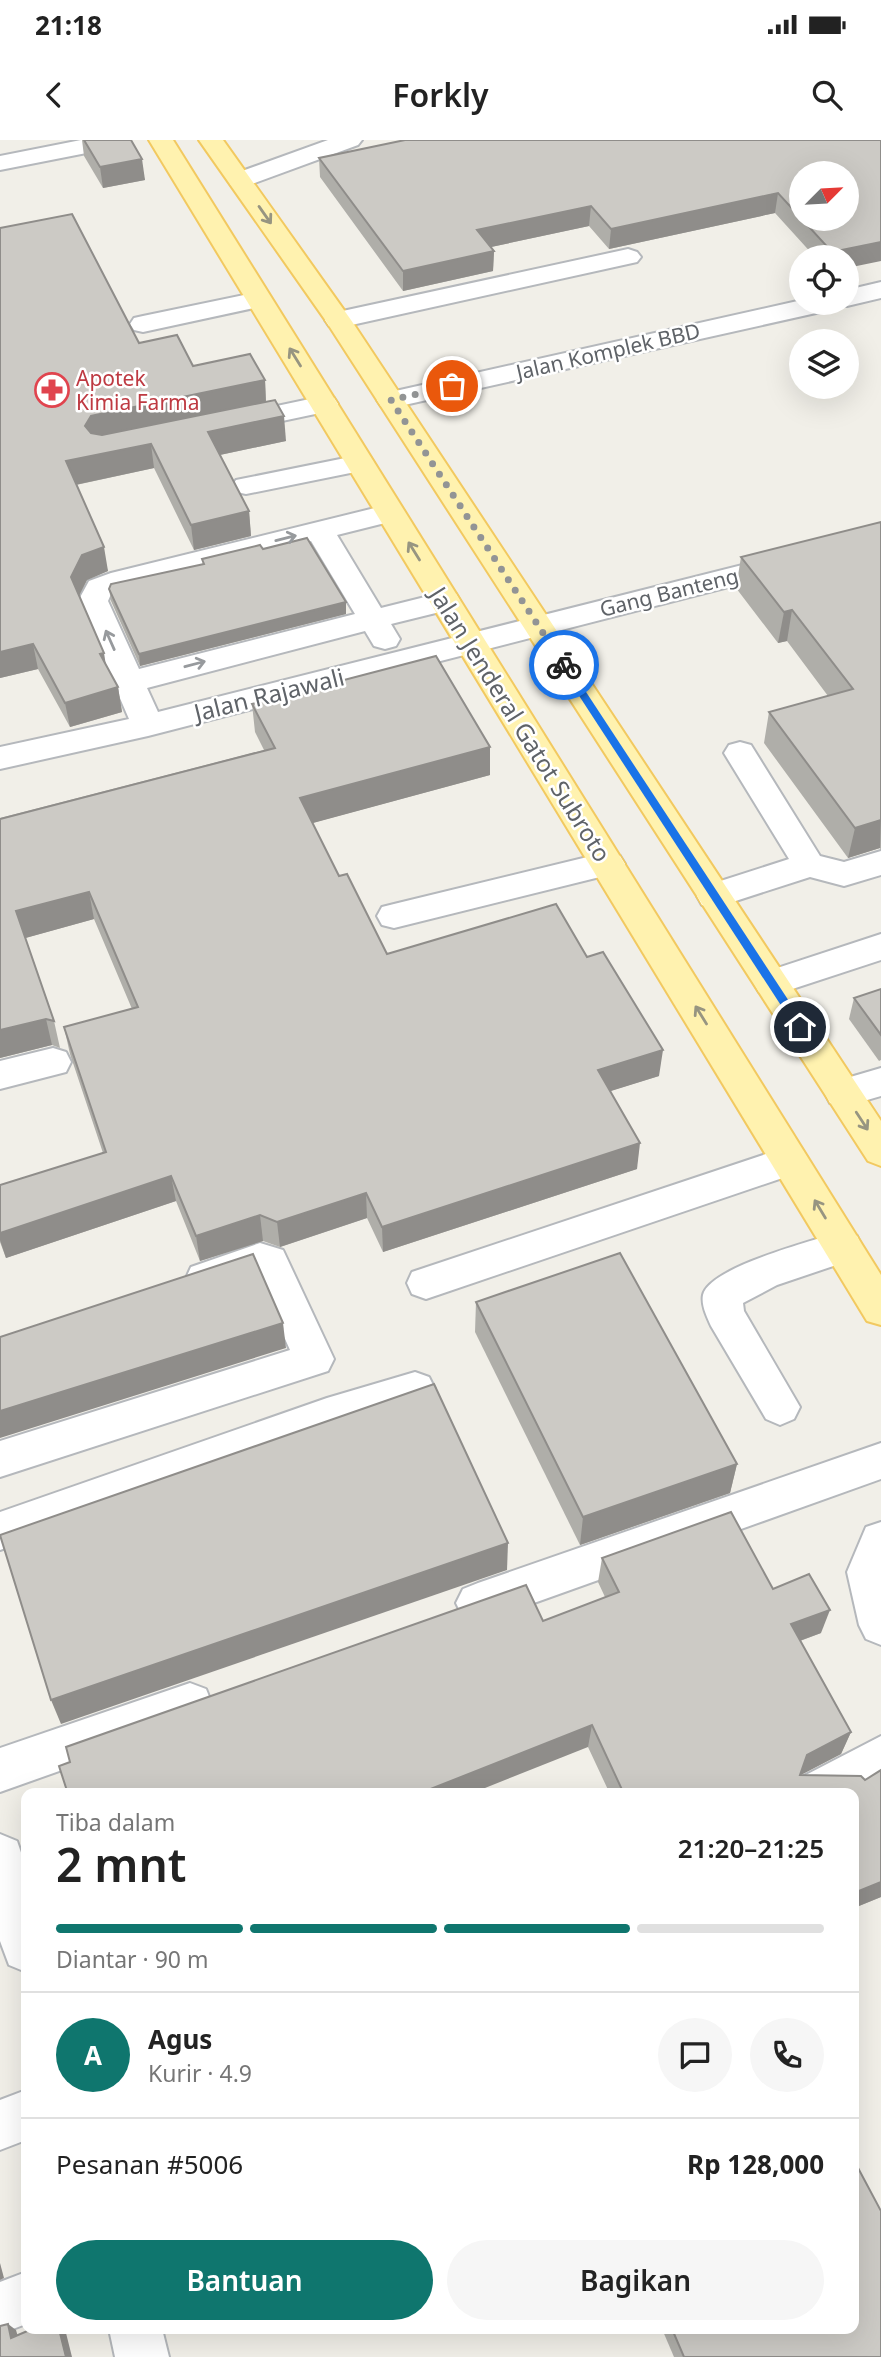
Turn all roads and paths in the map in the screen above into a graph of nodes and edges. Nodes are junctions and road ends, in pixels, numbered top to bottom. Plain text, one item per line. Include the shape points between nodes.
1 (117, 140) edge
2 (161, 140) edge
3 (211, 140) edge
4 (350, 140) edge
5 (0, 163) edge
6 (240, 180) junction
7 (628, 257) dead end
8 (881, 290) edge
9 (859, 295) edge
10 (259, 300) junction
11 (789, 311) edge
12 (338, 320) junction
13 (143, 324) dead end
14 (391, 400) junction
15 (324, 404) junction
16 (207, 428) edge
17 (360, 463) junction
18 (247, 486) dead end
19 (391, 513) junction
20 (319, 530) junction
21 (881, 539) edge
22 (445, 601) junction
23 (371, 618) junction
24 (538, 625) junction
25 (471, 642) junction
26 (399, 661) junction
27 (129, 682) junction
28 (148, 725) junction
29 (740, 753) dead end
30 (0, 758) edge
31 (881, 863) edge
32 (608, 864) junction
33 (809, 865) junction
34 (714, 896) junction
35 (394, 916) dead end
36 (881, 947) edge
37 (771, 983) junction
38 (53, 1062) dead end
39 (0, 1075) edge
40 (881, 1082) edge
41 (844, 1093) junction
42 (881, 1151) edge
43 (790, 1161) junction
44 (843, 1247) junction
45 (426, 1283) dead end
46 (178, 1287) edge
47 (881, 1309) edge
48 (314, 1359) junction
49 (415, 1389) edge
50 (780, 1407) dead end
51 (327, 1416) junction
52 (0, 1459) edge
53 (881, 1461) edge
54 (0, 1531) edge
55 (881, 1541) edge
56 (447, 1613) edge
57 (881, 1625) edge
58 (223, 1692) edge
59 (881, 1758) edge
60 (0, 1770) edge
61 (827, 1788) edge
62 (4, 1882) edge
63 (21, 1933) edge
64 (21, 2117) edge
65 (0, 2125) edge
66 (21, 2300) edge
67 (0, 2308) edge
68 (136, 2334) edge
69 (142, 2357) edge

1 - 5 street
2 - 10 main road, Jalan Jenderal Gatot Subroto
3 - 6 main road
4 - 6 street
6 -> 12 main road
7 - 12 street
8 - 9 street
10 - 13 street
15 -> 10 main road, Jalan Jenderal Gatot Subroto
11 - 14 street, Jalan Komplek BBD
12 - 14 main road
14 - 24 main road
15 - 16 street
15 - 17 main road, Jalan Jenderal Gatot Subroto
17 - 18 street
17 - 19 main road, Jalan Jenderal Gatot Subroto
19 - 20 street
22 -> 19 main road, Jalan Jenderal Gatot Subroto
20 - 23 street
27 -> 20 street via 93,601 99,588
21 - 24 street, Gang Banteng
22 - 23 street
22 - 25 main road, Jalan Jenderal Gatot Subroto
23 - 26 street
27 -> 23 street
24 - 25 street, Jalan Rajawali
24 - 34 main road
25 - 26 street, Jalan Rajawali
25 - 32 main road, Jalan Jenderal Gatot Subroto
26 - 28 street, Jalan Rajawali
27 - 28 street
28 - 30 street, Jalan Rajawali
29 - 33 street
31 - 33 street via 844,874
32 - 35 street
43 -> 32 main road, Jalan Jenderal Gatot Subroto
33 - 34 street
34 - 37 main road
36 - 37 street
37 - 41 main road
38 - 39 street
40 - 41 street
41 -> 42 main road
44 -> 43 main road, Jalan Jenderal Gatot Subroto
43 - 45 street
44 - 47 main road, Jalan Jenderal Gatot Subroto
44 - 50 street via 731,1288 722,1296 725,1314
46 - 48 street via 267,1260
48 - 51 street
48 - 52 street
49 - 51 street
51 - 54 street
53 - 56 street
55 - 57 street via 868,1572
58 - 60 street
59 - 61 street
62 - 63 street
64 - 65 street
66 - 67 street
68 - 69 street

